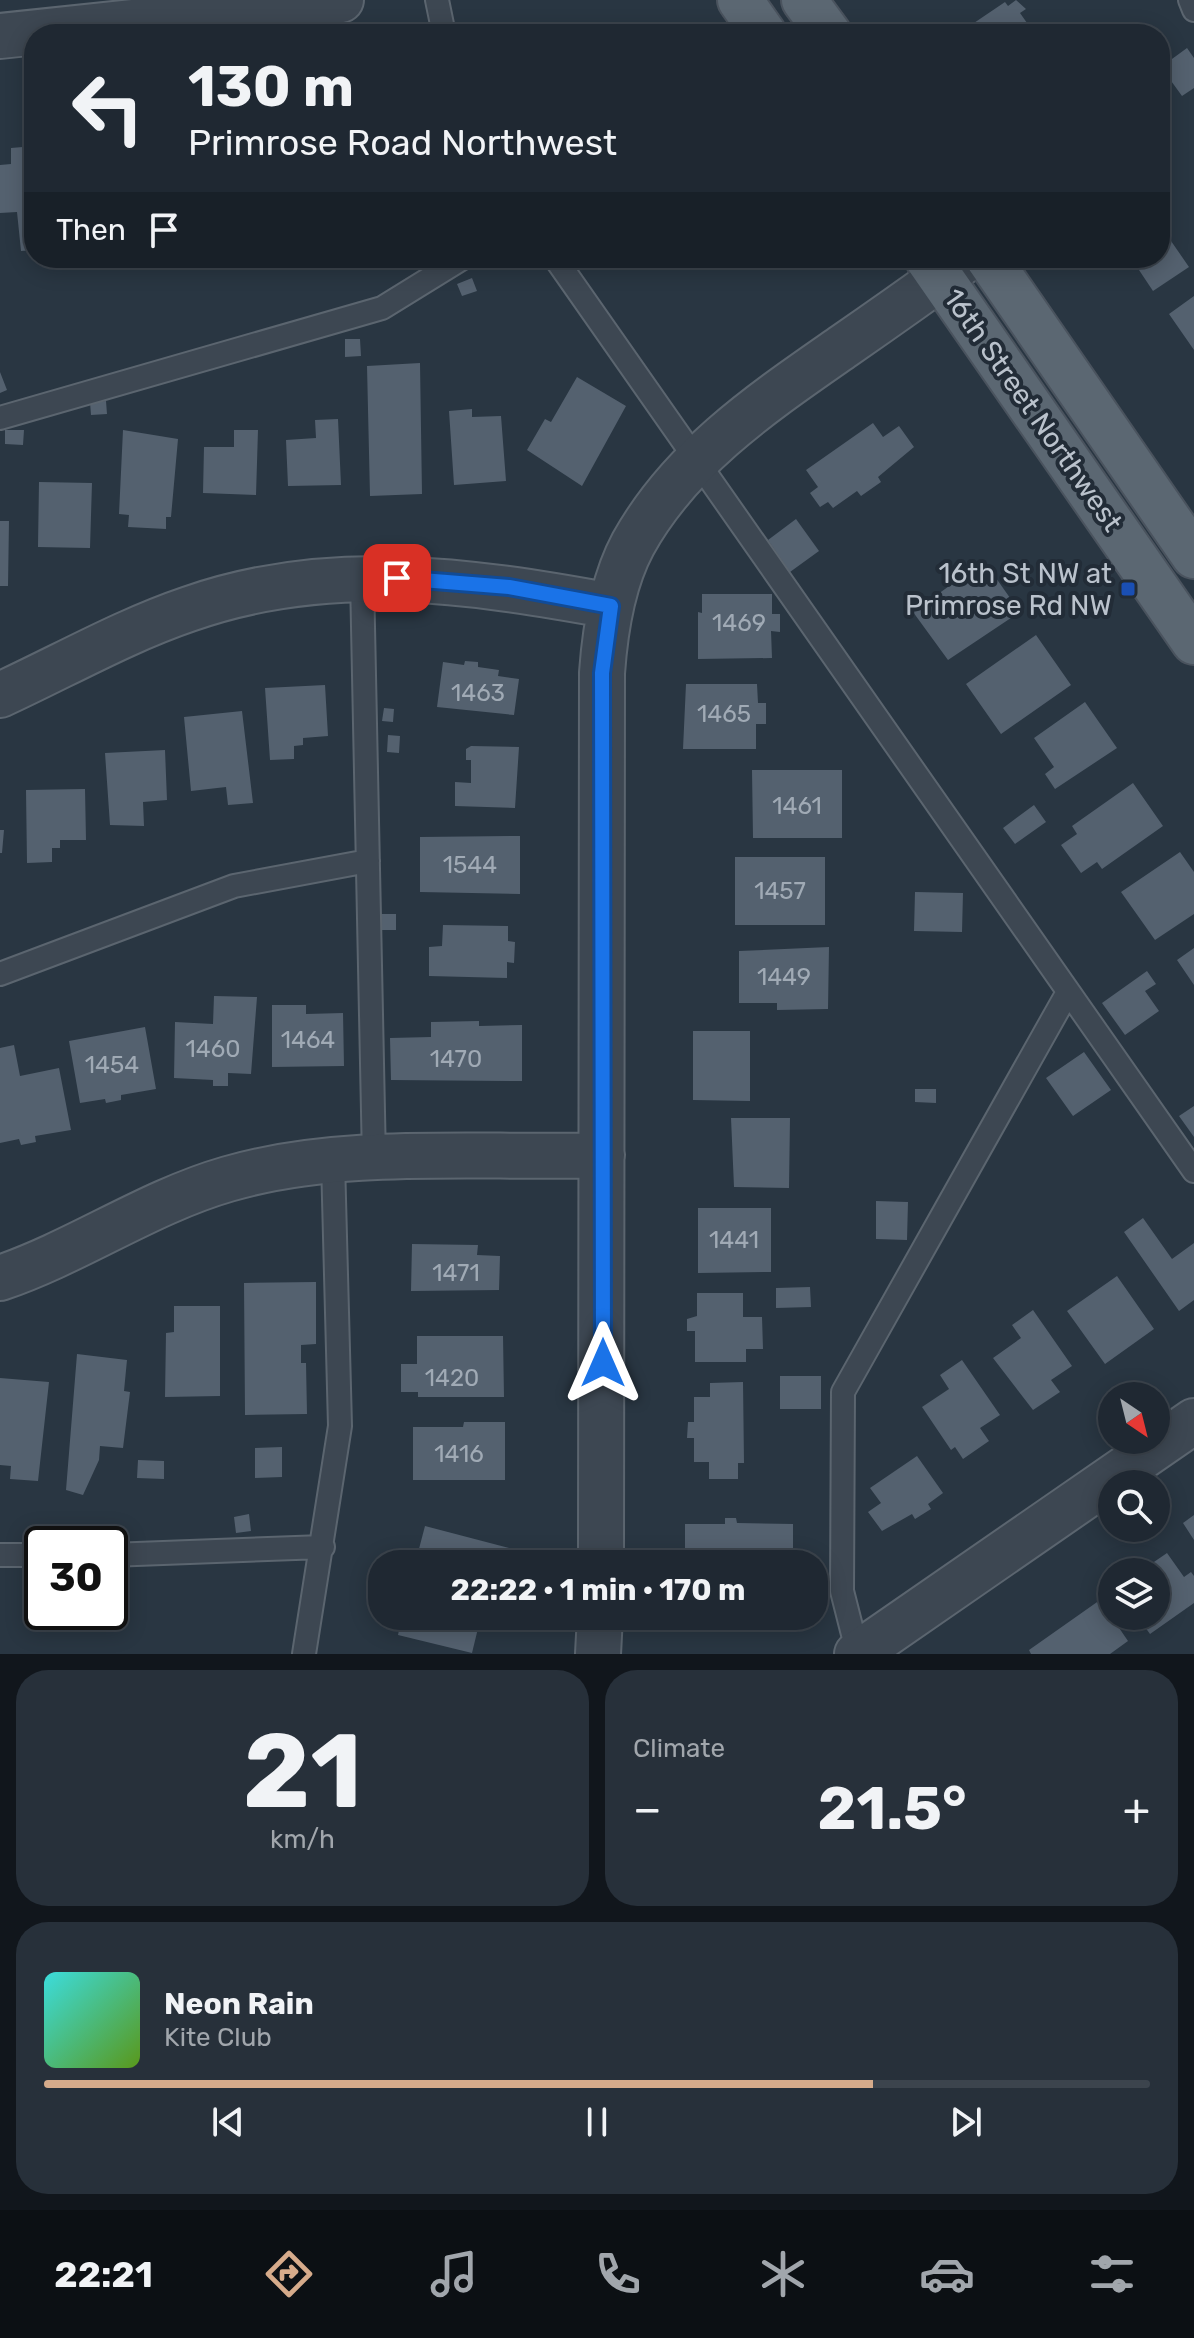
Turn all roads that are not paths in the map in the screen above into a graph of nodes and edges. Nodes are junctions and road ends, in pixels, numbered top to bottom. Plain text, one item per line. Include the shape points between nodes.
1 (341, 0) edge
2 (437, 0) edge
3 (740, 0) edge
4 (804, 0) edge
5 (1190, 0) edge
6 (269, 4) edge
7 (1194, 10) edge
8 (101, 24) edge
9 (442, 24) edge
10 (757, 24) edge
11 (822, 24) edge
12 (24, 33) edge
13 (0, 36) edge
14 (447, 268) edge
15 (562, 268) edge
16 (941, 268) edge
17 (947, 268) edge
18 (995, 268) edge
19 (0, 418) edge
20 (697, 461) junction
21 (1194, 556) edge
22 (362, 578) junction
23 (611, 606) junction
24 (1188, 618) edge
25 (0, 695) edge
26 (368, 861) junction
27 (0, 974) edge
28 (1068, 992) junction
29 (602, 1155) junction
30 (353, 1160) junction
31 (1194, 1171) edge
32 (0, 1278) edge
33 (1194, 1421) edge
34 (323, 1547) junction
35 (601, 1550) edge
36 (128, 1554) edge
37 (0, 1555) edge
38 (24, 1555) edge
39 (599, 1630) edge
40 (304, 1654) edge
41 (598, 1654) edge
42 (858, 1654) edge

1 - 6 street
2 - 9 lane
3 - 10 main road
4 - 11 main road
5 - 7 lane
6 - 8 street
12 - 13 street
14 - 19 lane via 382,308
15 - 20 lane
16 - 20 street
17 - 24 main road, 16th Street Northwest
18 - 21 main road, 16th Street Northwest
20 - 23 street via 640,532
20 - 28 lane
22 - 23 street via 465,581
22 - 25 street via 306,582 210,602 141,627
22 - 26 lane
23 - 29 street via 602,673
26 - 27 lane via 234,886
26 - 30 lane
28 - 31 lane
28 - 42 lane via 843,1392 842,1591
29 - 30 street
29 - 35 street
30 - 32 street via 266,1169 212,1184
30 - 34 lane via 340,1426
33 - 42 street
34 - 36 lane
34 - 40 lane
37 - 38 lane
39 - 41 street

